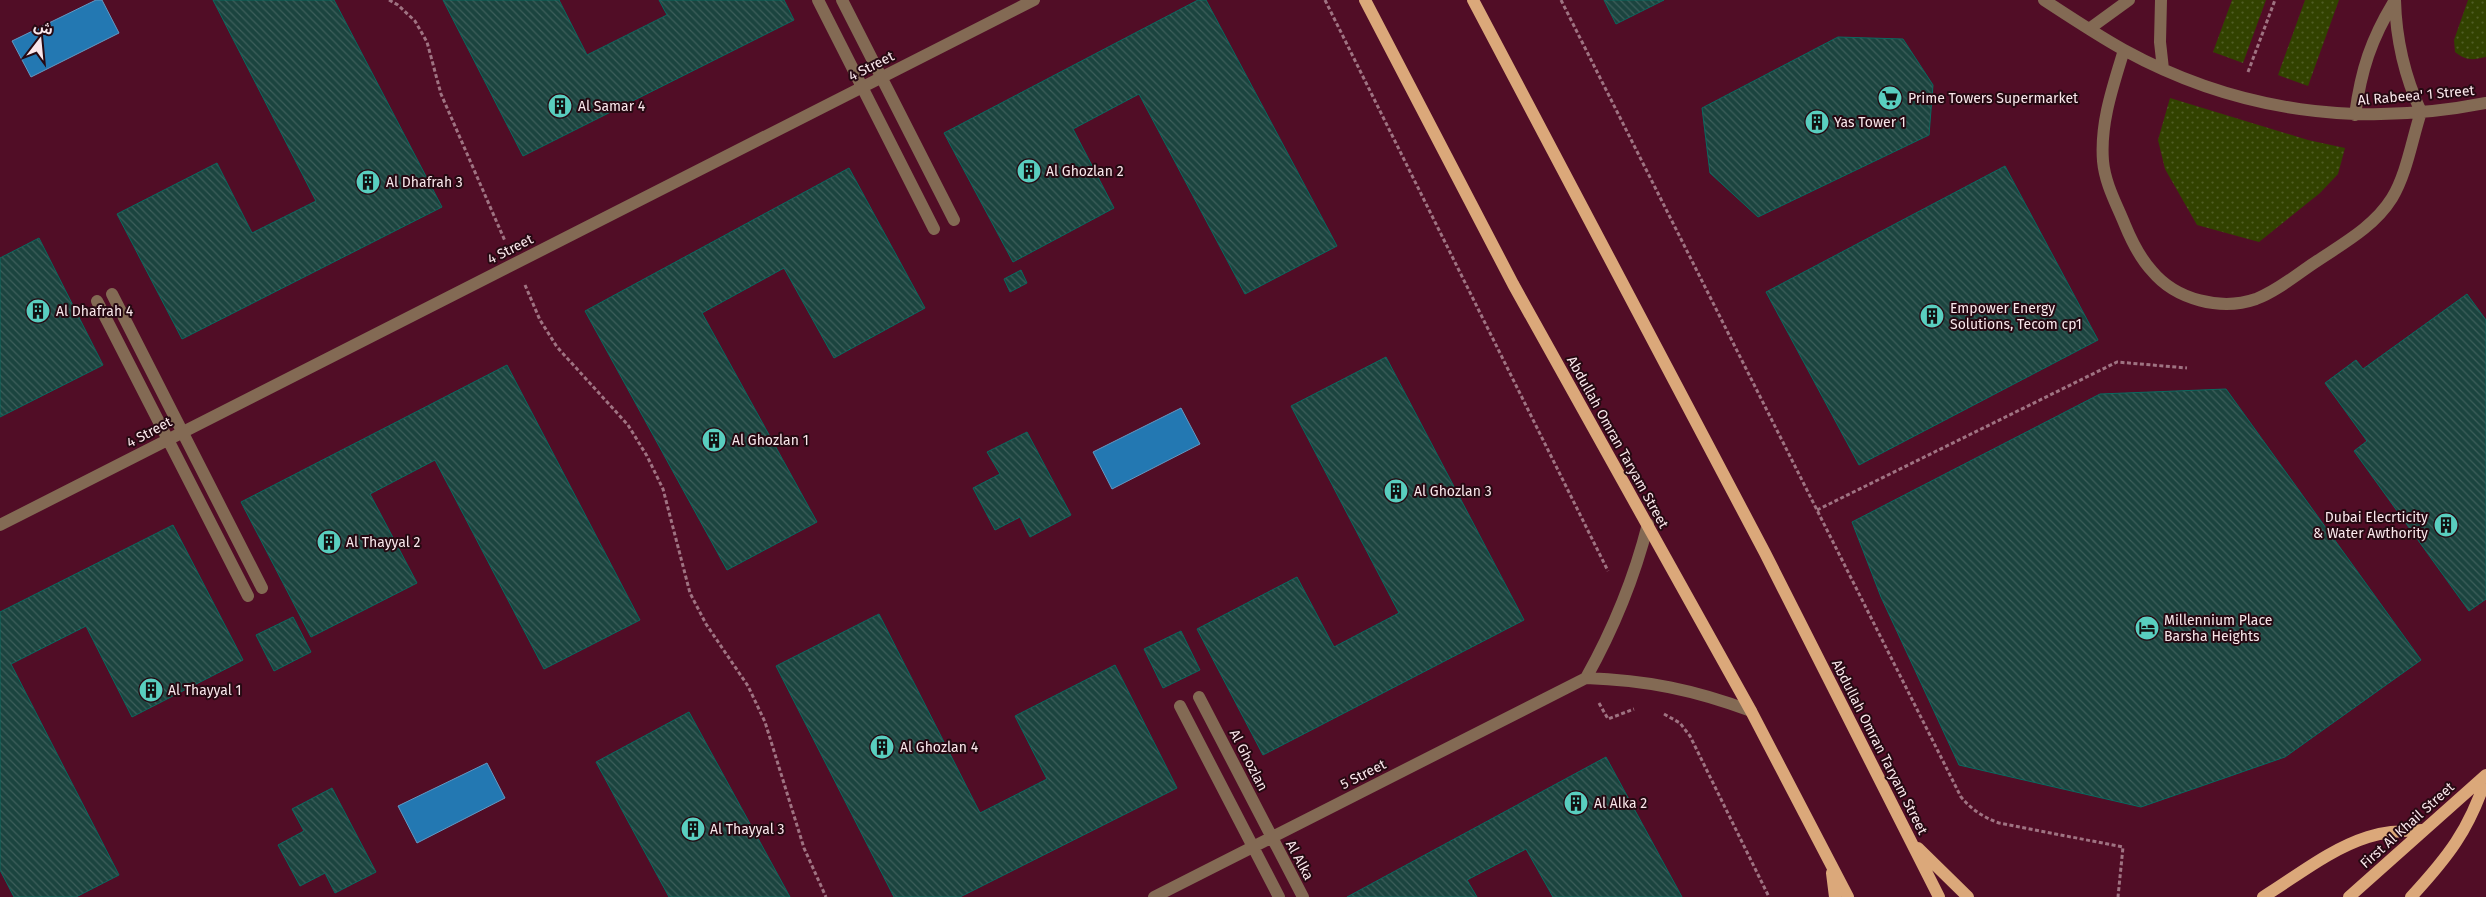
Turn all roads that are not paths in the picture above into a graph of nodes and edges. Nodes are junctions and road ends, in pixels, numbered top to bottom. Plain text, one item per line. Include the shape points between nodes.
1 (818, 0) edge
2 (842, 0) edge
3 (1034, 0) edge
4 (1365, 0) edge
5 (1473, 0) edge
6 (2044, 0) edge
7 (2129, 0) edge
8 (2161, 0) edge
9 (2395, 0) edge
10 (2089, 29) junction
11 (2124, 50) junction
12 (2163, 70) junction
13 (881, 78) junction
14 (862, 87) junction
15 (2486, 103) edge
16 (2421, 112) junction
17 (2355, 115) junction
18 (954, 220) dead end
19 (934, 229) dead end
20 (112, 294) dead end
21 (97, 301) dead end
22 (181, 432) junction
23 (167, 440) junction
24 (1648, 524) junction
25 (0, 525) edge
26 (262, 588) dead end
27 (248, 596) dead end
28 (1586, 678) junction
29 (1200, 697) dead end
30 (1180, 706) dead end
31 (1751, 711) junction
32 (2486, 777) edge
33 (2422, 830) junction
34 (1271, 838) junction
35 (1910, 839) junction
36 (1252, 847) junction
37 (1832, 865) junction
38 (1154, 897) edge
39 (1279, 897) edge
40 (1303, 897) edge
41 (1835, 897) edge
42 (1848, 897) edge
43 (1939, 897) edge
44 (1968, 897) edge
45 (2263, 897) edge
46 (2349, 897) edge
47 (2411, 897) edge

1 - 14 street
2 - 13 street
3 - 13 street, 4 Street
4 - 24 main road, Abdullah Omran Taryam Street via 1513,284
5 - 35 main road, Abdullah Omran Taryam Street via 1766,553
6 - 10 street, Al Rabeea' 1 Street
7 - 10 street
8 - 12 street
9 - 16 street via 2401,57 2408,85
9 - 17 street via 2367,54
10 - 11 street, Al Rabeea' 1 Street
11 - 12 street, Al Rabeea' 1 Street
11 - 16 street via 2105,122 2103,162 2107,182 2135,247 2152,272 2176,292 2205,302 2256,299 2278,288 2371,223 2393,196
12 - 17 street, Al Rabeea' 1 Street via 2238,98 2296,110
13 - 14 street, 4 Street
13 - 18 street
14 - 19 street
14 - 22 street, 4 Street
15 - 16 street, Al Rabeea' 1 Street
16 - 17 street, Al Rabeea' 1 Street
20 - 22 street
21 - 23 street
22 - 23 street, 4 Street
22 - 26 street
23 - 25 street, 4 Street
23 - 27 street
24 - 28 street via 1624,604
24 - 31 main road, Abdullah Omran Taryam Street
28 - 31 street, 5 Street via 1670,686 1712,696
28 - 34 street, 5 Street
29 - 34 street, Al Ghozlan
30 - 36 street
31 - 37 main road, Abdullah Omran Taryam Street
32 - 33 main road, First Al Khail Street
32 - 47 main road via 2477,804 2452,851
33 - 45 main road via 2387,833 2344,846
33 - 46 main road, First Al Khail Street
34 - 36 street, 5 Street
34 - 40 street, Al Alka
35 - 43 main road, Abdullah Omran Taryam Street
35 - 44 main road
36 - 38 street, 5 Street
36 - 39 street
37 - 41 main road
37 - 42 main road, Abdullah Omran Taryam Street

